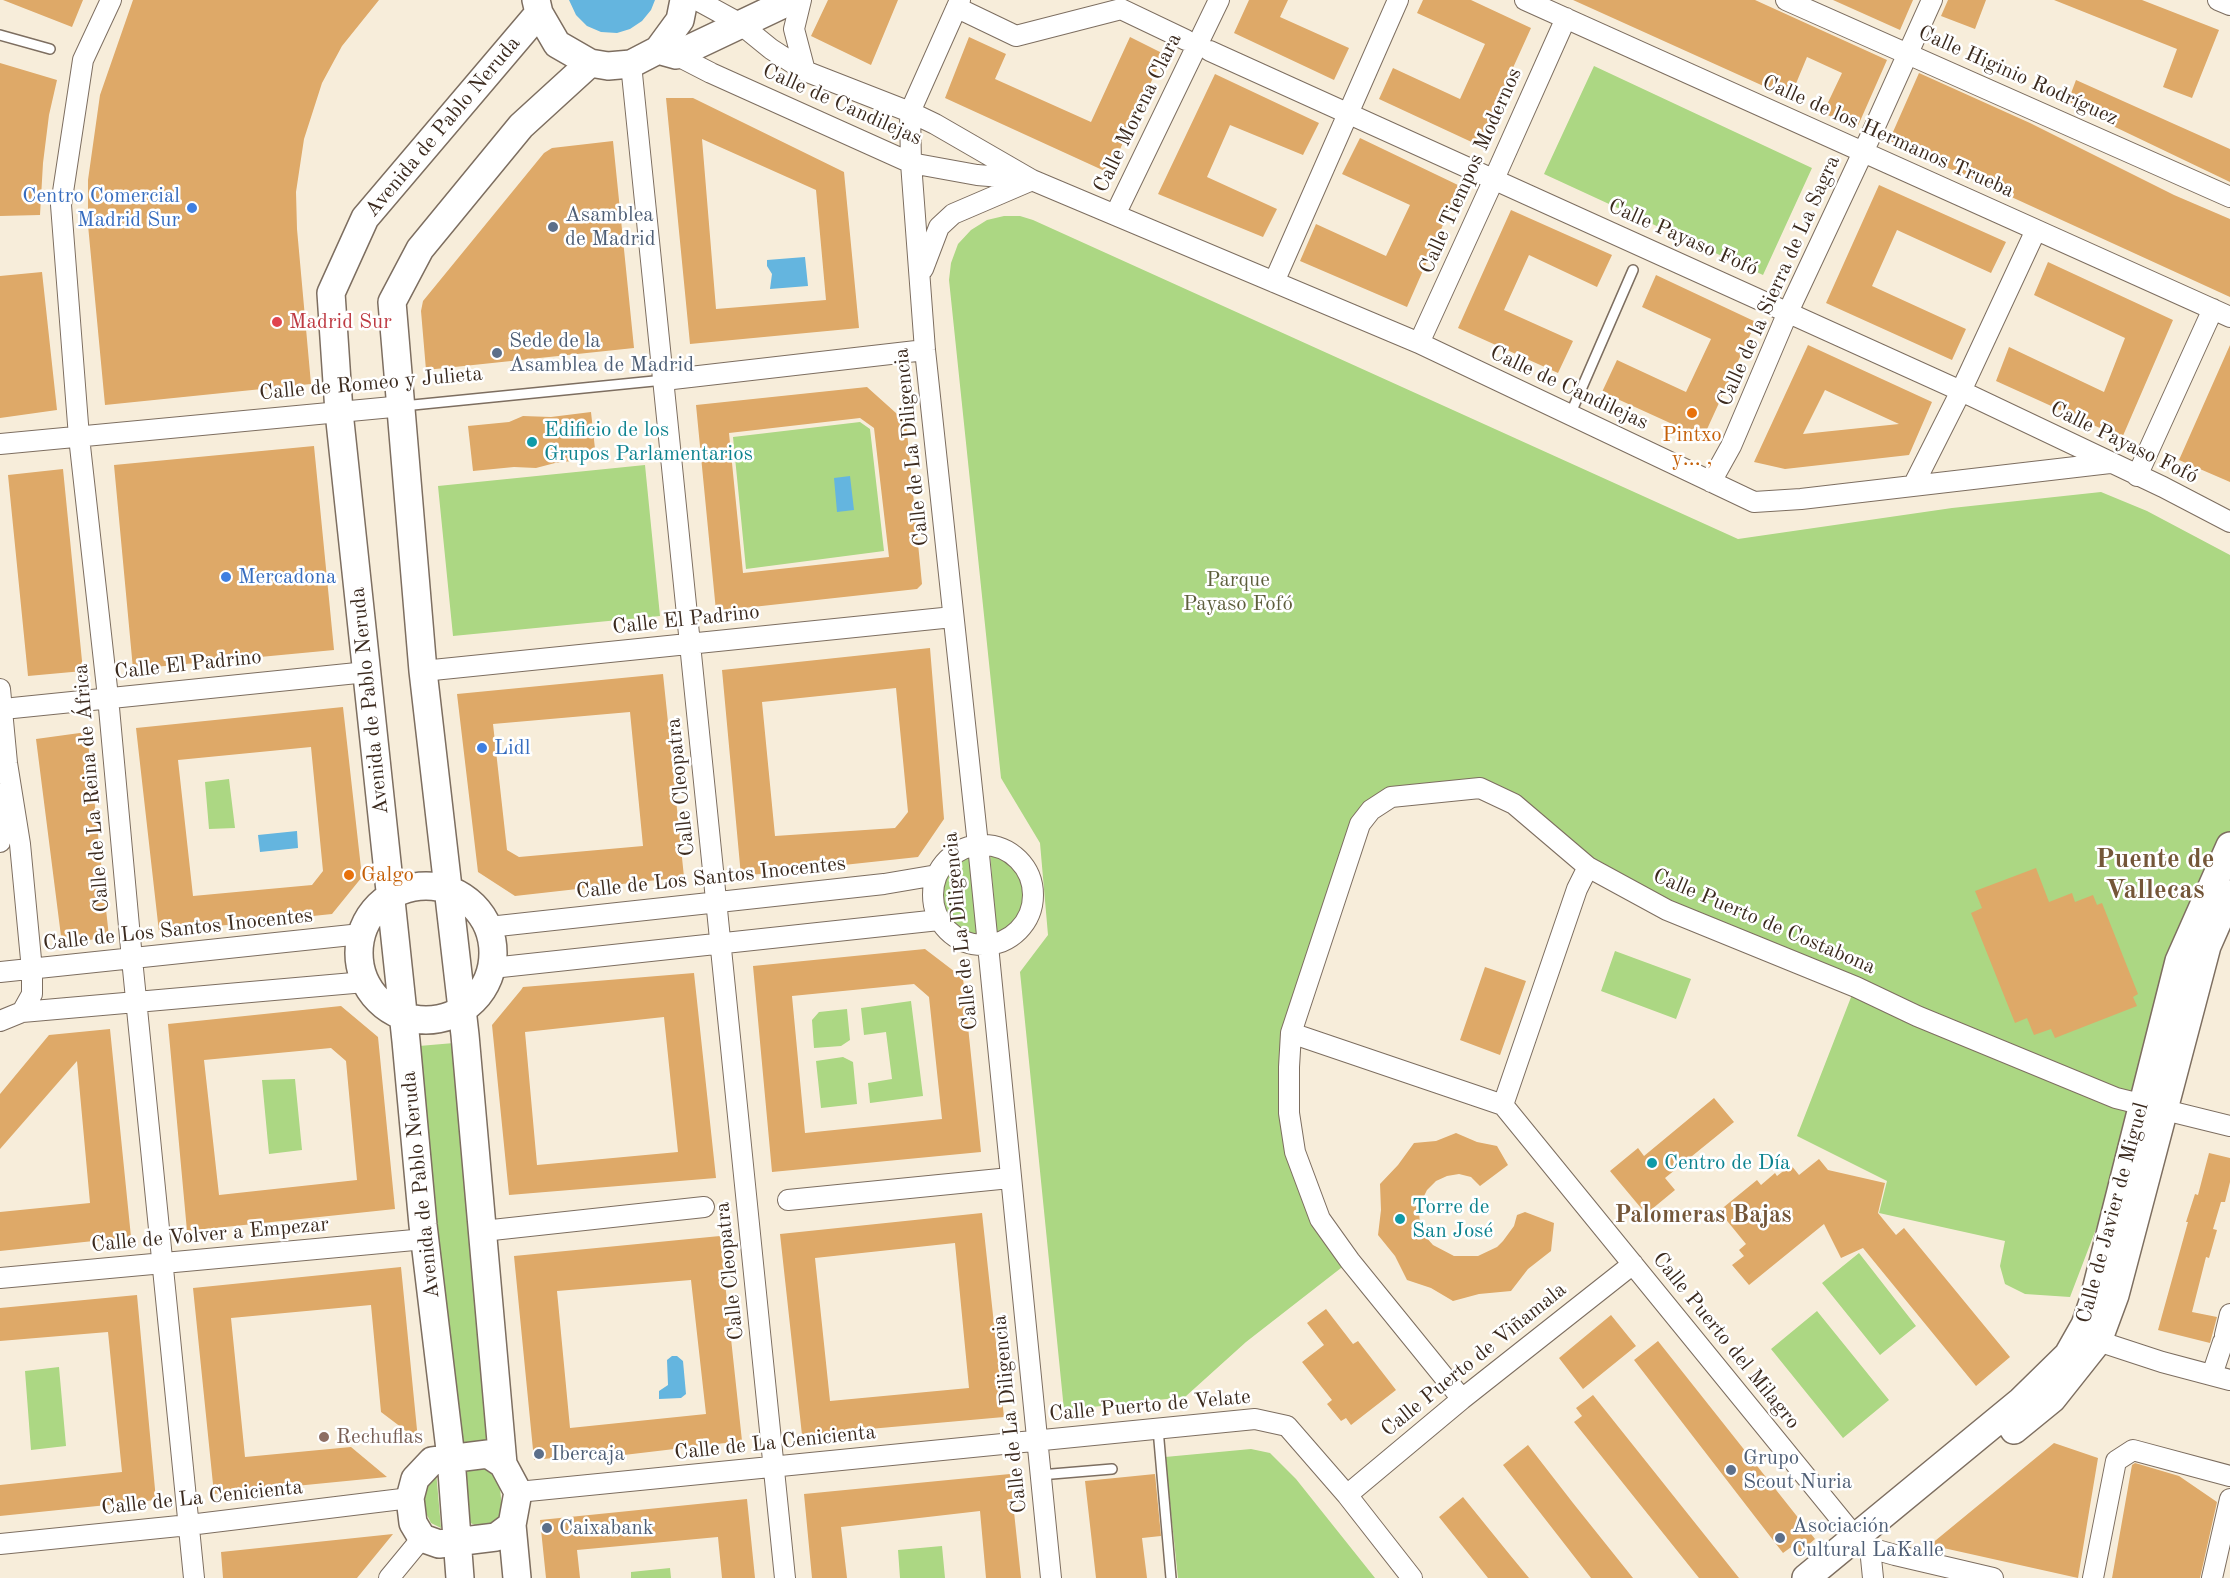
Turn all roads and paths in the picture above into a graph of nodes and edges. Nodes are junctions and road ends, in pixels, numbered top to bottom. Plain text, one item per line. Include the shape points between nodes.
1 (111, 0) edge
2 (684, 0) edge
3 (697, 0) edge
4 (792, 0) edge
5 (801, 0) edge
6 (1219, 0) edge
7 (1398, 0) edge
8 (1525, 0) edge
9 (1786, 0) edge
10 (1932, 0) edge
11 (2218, 0) edge
12 (2230, 5) edge
13 (538, 6) edge
14 (963, 6) edge
15 (1566, 18) junction
16 (739, 23) junction
17 (0, 35) edge
18 (1186, 40) dead end
19 (50, 49) dead end
20 (1210, 51) dead end
21 (667, 52) junction
22 (1909, 53) junction
23 (590, 63) junction
24 (631, 64) junction
25 (805, 71) junction
26 (910, 112) junction
27 (1349, 113) junction
28 (1864, 152) junction
29 (911, 163) junction
30 (1494, 179) junction
31 (1032, 180) junction
32 (2230, 196) edge
33 (1115, 215) junction
34 (2036, 230) junction
35 (1633, 270) dead end
36 (920, 279) junction
37 (1274, 282) junction
38 (1788, 312) junction
39 (2221, 313) edge
40 (1419, 343) junction
41 (926, 350) junction
42 (664, 380) junction
43 (1961, 391) junction
44 (403, 406) junction
45 (339, 412) junction
46 (1570, 415) junction
47 (79, 436) junction
48 (0, 444) edge
49 (2110, 463) junction
50 (2137, 476) junction
51 (1711, 482) junction
52 (1913, 486) junction
53 (2230, 522) edge
54 (953, 617) junction
55 (690, 644) junction
56 (423, 671) junction
57 (368, 672) junction
58 (0, 689) edge
59 (108, 697) junction
60 (14, 708) dead end
61 (7, 763) junction
62 (0, 842) edge
63 (978, 845) junction
64 (2230, 846) edge
65 (1588, 867) junction
66 (937, 875) junction
67 (447, 888) junction
68 (2230, 894) edge
69 (390, 895) junction
70 (716, 901) junction
71 (939, 920) junction
72 (489, 927) junction
73 (361, 934) junction
74 (721, 944) junction
75 (986, 946) junction
76 (132, 959) junction
77 (492, 968) junction
78 (32, 970) junction
79 (0, 972) edge
80 (365, 982) junction
81 (138, 1002) junction
82 (462, 1010) junction
83 (22, 1012) junction
84 (403, 1017) junction
85 (0, 1021) edge
86 (1291, 1033) junction
87 (1503, 1105) junction
88 (2153, 1108) junction
89 (2230, 1126) edge
90 (1010, 1178) junction
91 (789, 1200) dead end
92 (704, 1207) dead end
93 (483, 1231) junction
94 (425, 1239) junction
95 (163, 1263) junction
96 (1633, 1264) junction
97 (0, 1278) edge
98 (2230, 1314) edge
99 (2098, 1341) junction
100 (2221, 1378) edge
101 (1462, 1399) junction
102 (1158, 1429) junction
103 (1037, 1440) junction
104 (451, 1458) junction
105 (503, 1464) junction
106 (774, 1468) junction
107 (1112, 1469) dead end
108 (1041, 1475) junction
109 (2230, 1476) edge
110 (518, 1492) junction
111 (1347, 1495) junction
112 (410, 1498) junction
113 (2230, 1499) edge
114 (189, 1525) junction
115 (512, 1525) junction
116 (422, 1538) junction
117 (457, 1541) junction
118 (1863, 1543) junction
119 (0, 1544) edge
120 (1985, 1577) edge
121 (194, 1578) edge
122 (389, 1578) edge
123 (460, 1578) edge
124 (517, 1578) edge
125 (785, 1578) edge
126 (1051, 1578) edge
127 (1172, 1578) edge
128 (1412, 1578) edge
129 (1806, 1578) edge
130 (1835, 1578) edge
131 (1873, 1578) edge
132 (2093, 1578) edge
133 (2212, 1578) edge

1 - 47 street, Calle de La Reina de África via 83,60 61,205
2 - 21 main road
3 - 16 street, Calle de Candilejas
4 - 16 main road
5 - 25 street, Calle de Candilejas via 794,29
6 - 33 street, Calle Morena Clara
7 - 27 street
8 - 15 street, Calle de los Hermanos Trueba
9 - 22 street, Calle Higinio Rodríguez
10 - 22 street, Calle de la Sierra de La Sagra
11 - 12 street
13 - 23 main road via 557,44
13 - 45 main road, Avenida de Pablo Neruda via 365,218 332,293
14 - 18 street via 1016,36 1121,9
14 - 26 street, Calle de La Diligencia
15 - 28 street, Calle de los Hermanos Trueba
15 - 30 street, Calle Tiempos Modernos
16 - 21 main road
16 - 25 street, Calle de Candilejas
17 - 19 lane
20 - 27 street, Calle Payaso Fofó
21 - 24 main road
21 - 29 street, Calle de Candilejas
22 - 28 street, Calle de la Sierra de La Sagra
22 - 32 street, Calle Higinio Rodríguez
23 - 24 main road
23 - 44 main road via 521,126 420,249 392,302
24 - 42 street, Calle Cleopatra
25 - 26 street, Calle de Candilejas
26 - 29 street, Calle de La Diligencia
26 - 31 street, Calle de Candilejas
27 - 30 street, Calle Payaso Fofó
27 - 37 street
28 - 34 street, Calle de los Hermanos Trueba
28 - 38 street, Calle de la Sierra de La Sagra
29 - 31 street, Calle de Candilejas
29 - 36 street, Calle de La Diligencia
30 - 38 street, Calle Payaso Fofó
30 - 40 street, Calle Tiempos Modernos
31 - 33 street, Calle de Candilejas
31 - 36 street, Calle de La Diligencia via 953,214 939,227
33 - 37 street, Calle de Candilejas
34 - 39 street, Calle de los Hermanos Trueba
34 - 43 street
35 - 46 lane
36 - 41 street, Calle de La Diligencia
37 - 40 street, Calle de Candilejas
38 - 43 street, Calle Payaso Fofó
38 - 51 street, Calle de la Sierra de La Sagra via 1731,446
39 - 50 street
40 - 46 street, Calle de Candilejas
41 - 42 street, Calle de Romeo y Julieta
41 - 54 street, Calle de La Diligencia
42 - 44 lane, Calle de Romeo y Julieta
42 - 55 street, Calle Cleopatra
43 - 49 street, Calle Payaso Fofó
43 - 52 street
44 - 45 street, Calle de Romeo y Julieta
44 - 56 main road
45 - 47 street, Calle de Romeo y Julieta
45 - 57 main road, Avenida de Pablo Neruda
46 - 51 street, Calle de Candilejas
47 - 48 street, Calle de Romeo y Julieta
47 - 59 street, Calle de La Reina de África
49 - 50 street, Calle Payaso Fofó
49 - 52 street, Calle de Candilejas
50 - 53 street, Calle Payaso Fofó
51 - 52 street, Calle de Candilejas via 1754,502
54 - 55 street, Calle El Padrino
54 - 63 street, Calle de La Diligencia
55 - 56 street, Calle El Padrino
55 - 70 street, Calle Cleopatra
56 - 67 main road
57 - 59 street, Calle El Padrino
57 - 69 main road, Avenida de Pablo Neruda
58 - 61 street
59 - 60 street, Calle El Padrino
59 - 76 street, Calle de La Reina de África
61 - 62 street
61 - 78 street via 20,844
63 - 66 street via 954,855
63 - 75 street, Calle de La Diligencia
63 - 75 street via 994,846 1021,862 1033,891 1032,907 1016,934
64 - 88 main road, Calle de Javier de Miguel via 2179,961
65 - 86 street, Calle Puerto de Costabona via 1514,804 1480,788 1391,797 1371,810 1360,824
65 - 87 street
65 - 88 street, Calle Puerto de Costabona via 1667,910 2116,1098
66 - 70 street, Calle de Los Santos Inocentes
66 - 71 street via 933,890
67 - 69 main road via 419,885
67 - 72 main road via 474,904
67 - 82 main road
68 - 88 main road via 2207,946
69 - 73 main road via 372,912
69 - 84 main road, Avenida de Pablo Neruda
70 - 72 street, Calle de Los Santos Inocentes
70 - 74 street, Calle Cleopatra
71 - 74 street
71 - 75 street via 959,940
72 - 77 main road via 494,947
73 - 76 street, Calle de Los Santos Inocentes
73 - 80 main road via 358,958
74 - 77 street
74 - 106 street, Calle Cleopatra
75 - 90 street, Calle de La Diligencia
76 - 78 street, Calle de Los Santos Inocentes
76 - 81 street, Calle de La Reina de África
77 - 82 main road via 482,991
78 - 79 street, Calle de Los Santos Inocentes
78 - 83 street via 32,994
80 - 81 street
80 - 84 main road via 379,1001
81 - 83 street
81 - 95 street, Calle de La Reina de África
82 - 84 main road via 434,1020
82 - 93 main road
83 - 85 street
84 - 94 main road, Avenida de Pablo Neruda
86 - 87 street
86 - 101 street, Calle Puerto de Costabona via 1289,1113 1296,1152 1320,1219
87 - 96 street, Calle Puerto del Milagro
88 - 89 street, Calle Puerto de Costabona
88 - 99 main road via 2115,1295
88 - 118 main road, Calle de Javier de Miguel via 2093,1302 2068,1355
90 - 91 street
90 - 103 street, Calle de La Diligencia
92 - 93 street
93 - 105 main road
94 - 95 street, Calle de Volver a Empezar
94 - 104 main road, Avenida de Pablo Neruda
95 - 97 street, Calle de Volver a Empezar
95 - 114 street, Calle de La Reina de África
96 - 101 street, Calle Puerto de Viñamala
96 - 118 street, Calle Puerto del Milagro
98 - 100 street
99 - 100 street
99 - 118 main road via 2052,1399
101 - 111 street, Calle Puerto de Viñamala
102 - 103 street, Calle Puerto de Velate
102 - 111 street, Calle Puerto de Velate via 1256,1419 1287,1426
102 - 127 lane
103 - 106 street, Calle de La Cenicienta
103 - 108 street, Calle de La Diligencia
104 - 105 main road via 488,1454
104 - 112 main road via 432,1461 416,1479
104 - 117 main road, Avenida de Pablo Neruda
105 - 110 main road
106 - 110 street, Calle de La Cenicienta
106 - 125 street, Calle Cleopatra
107 - 108 lane
108 - 126 street, Calle de La Diligencia
109 - 132 street via 2133,1450 2116,1461
110 - 115 main road
111 - 128 street, Calle Puerto de Velate
112 - 114 street, Calle de La Cenicienta
112 - 116 main road via 413,1523
113 - 133 street
114 - 119 street, Calle de La Cenicienta
114 - 121 street, Calle de La Reina de África
115 - 117 main road via 495,1537
115 - 124 main road
116 - 117 main road via 439,1544
116 - 122 street
117 - 123 main road, Avenida de Pablo Neruda
118 - 120 street
118 - 129 main road, Calle de Javier de Miguel
118 - 130 main road
118 - 131 street

